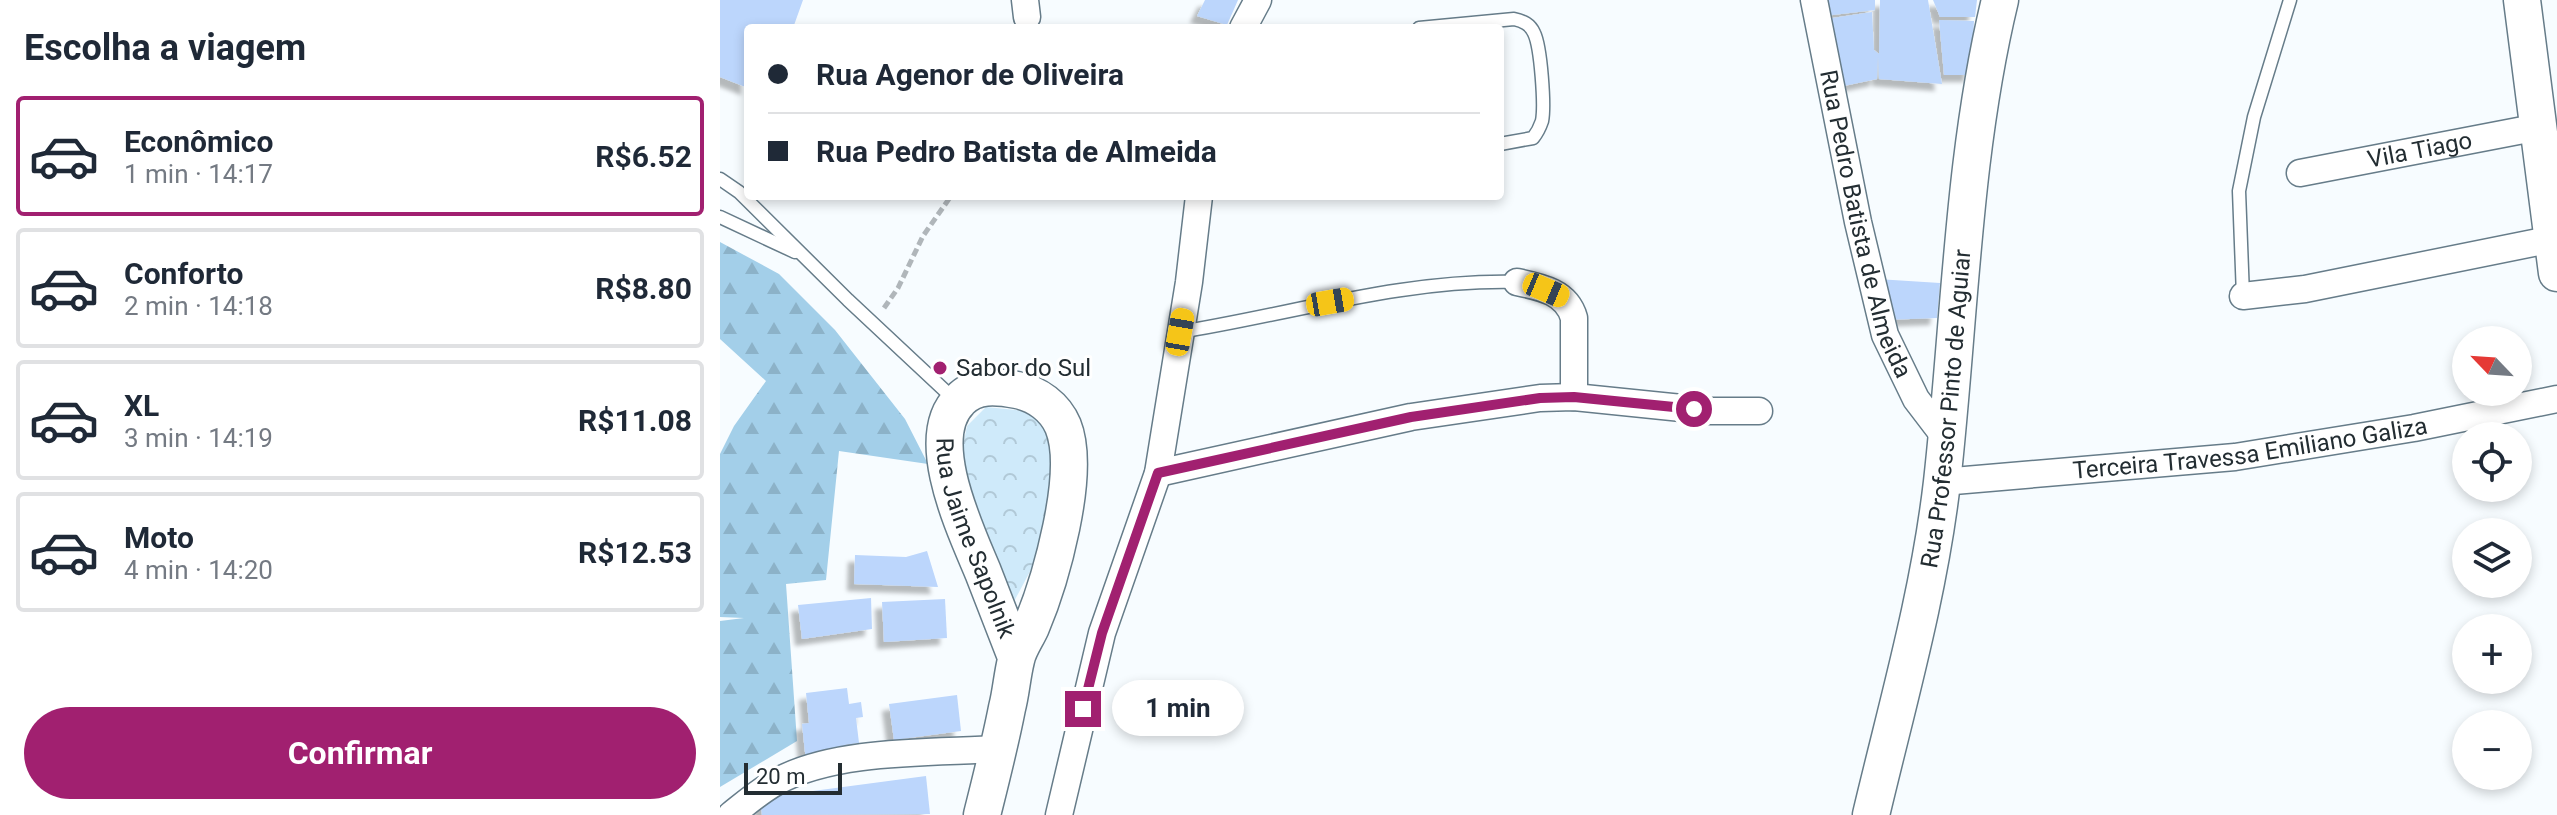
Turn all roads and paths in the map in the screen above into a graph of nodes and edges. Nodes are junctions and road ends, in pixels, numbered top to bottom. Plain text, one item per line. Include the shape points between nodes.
1 (1258, 0) edge
2 (1814, 0) edge
3 (2000, 0) edge
4 (2290, 0) edge
5 (2522, 0) edge
6 (1245, 24) edge
7 (1461, 24) edge
8 (2539, 127) junction
9 (1504, 143) edge
10 (2300, 173) dead end
11 (720, 179) edge
12 (744, 197) edge
13 (747, 200) edge
14 (948, 200) edge
15 (1202, 200) edge
16 (720, 217) edge
17 (2555, 256) edge
18 (808, 259) junction
19 (1517, 282) joint
20 (2243, 296) joint
21 (873, 324) junction
22 (1180, 332) junction
23 (1574, 397) junction
24 (2557, 399) edge
25 (957, 402) junction
26 (1759, 411) dead end
27 (1945, 437) junction
28 (1158, 473) junction
29 (1942, 482) junction
30 (1016, 657) junction
31 (998, 749) junction
32 (731, 815) edge
33 (982, 815) edge
34 (1059, 815) edge
35 (1871, 815) edge

1 - 6 street
2 - 27 street, Rua Pedro Batista de Almeida via 1885,335 1916,399
3 - 27 street, Rua Professor Pinto de Aguiar via 1974,144
4 - 20 lane via 2254,117 2239,191
5 - 8 street
7 - 9 lane via 1514,19 1535,34 1543,119 1533,138
8 - 10 street, Vila Tiago
8 - 17 street
11 - 12 lane
13 - 18 lane
14 - 21 path
15 - 22 street
16 - 18 lane
17 - 20 street
18 - 21 lane
19 - 22 lane via 1382,292
19 - 23 street via 1563,298 1571,308
21 - 25 lane
22 - 28 street
23 - 26 street
23 - 28 street via 1411,417
24 - 29 street, Terceira Travessa Emiliano Galiza via 2235,457
25 - 30 street, Rua Jaime Sapolnik via 945,431 948,474
25 - 30 street, Rua Jaime Sapolnik via 986,387 1022,391 1053,410 1063,426 1069,466 1064,507 1045,588
27 - 29 street, Rua Professor Pinto de Aguiar
28 - 34 street via 1102,633
29 - 35 street, Rua Professor Pinto de Aguiar via 1926,581
30 - 31 street, Rua Jaime Sapolnik
31 - 32 street via 837,761 778,781
31 - 33 street, Rua Jaime Sapolnik

